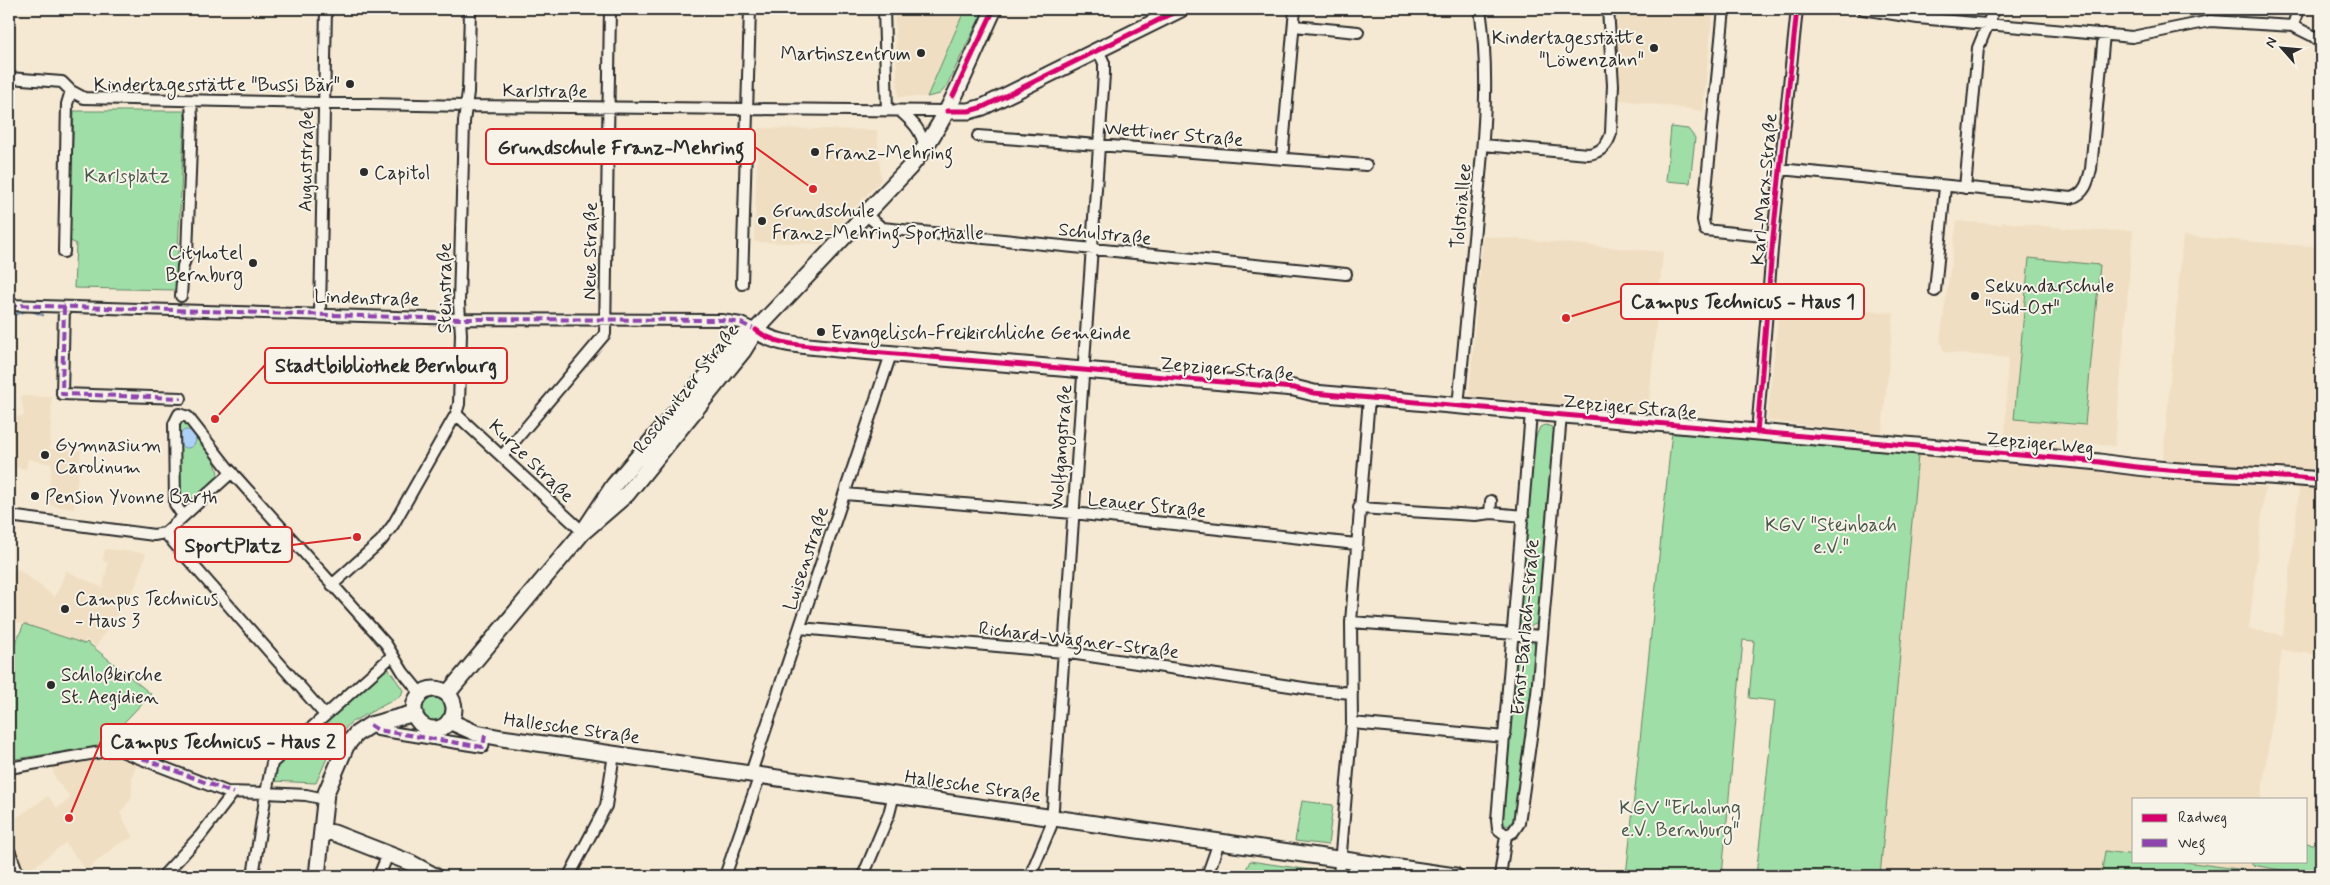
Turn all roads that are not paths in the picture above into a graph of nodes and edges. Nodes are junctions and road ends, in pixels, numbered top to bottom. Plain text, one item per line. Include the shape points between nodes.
1 (326, 9) edge
2 (470, 9) edge
3 (610, 9) edge
4 (750, 9) edge
5 (884, 9) edge
6 (994, 9) edge
7 (1181, 9) edge
8 (1295, 9) edge
9 (1480, 9) edge
10 (1608, 9) edge
11 (1724, 9) edge
12 (1797, 9) edge
13 (1863, 9) edge
14 (1994, 9) edge
15 (2298, 9) edge
16 (1881, 10) edge
17 (1986, 25) junction
18 (1294, 26) junction
19 (2293, 26) junction
20 (1358, 32) dead end
21 (2104, 34) junction
22 (2321, 43) edge
23 (1098, 50) junction
24 (9, 78) edge
25 (71, 91) junction
26 (191, 100) junction
27 (324, 104) junction
28 (466, 106) junction
29 (608, 108) junction
30 (746, 110) junction
31 (887, 110) junction
32 (900, 111) junction
33 (947, 111) junction
34 (978, 136) dead end
35 (1098, 144) junction
36 (1483, 145) junction
37 (925, 148) junction
38 (1282, 159) junction
39 (1366, 165) dead end
40 (1780, 169) junction
41 (1945, 187) junction
42 (1965, 188) junction
43 (865, 214) junction
44 (1773, 237) junction
45 (1091, 250) junction
46 (64, 252) dead end
47 (1346, 274) dead end
48 (742, 284) dead end
49 (1935, 291) dead end
50 (182, 296) dead end
51 (9, 305) edge
52 (64, 307) junction
53 (320, 313) junction
54 (461, 318) junction
55 (605, 320) junction
56 (756, 330) junction
57 (891, 354) junction
58 (1083, 371) junction
59 (181, 398) dead end
60 (1369, 398) junction
61 (1458, 406) junction
62 (1531, 413) junction
63 (456, 414) junction
64 (1560, 415) junction
65 (1757, 433) junction
66 (502, 456) junction
67 (232, 472) junction
68 (2321, 480) edge
69 (844, 494) junction
70 (1491, 501) dead end
71 (1359, 508) junction
72 (1073, 513) junction
73 (1490, 513) junction
74 (9, 516) edge
75 (184, 516) junction
76 (1523, 516) junction
77 (583, 532) junction
78 (165, 533) junction
79 (1356, 544) junction
80 (332, 585) junction
81 (1351, 622) junction
82 (800, 628) junction
83 (1513, 634) junction
84 (1542, 636) junction
85 (1063, 652) junction
86 (392, 656) junction
87 (1352, 693) junction
88 (421, 694) junction
89 (447, 694) junction
90 (415, 713) junction
91 (325, 715) junction
92 (449, 721) junction
93 (1352, 723) junction
94 (370, 725) junction
95 (486, 735) junction
96 (1505, 737) junction
97 (614, 754) junction
98 (9, 768) edge
99 (756, 774) junction
100 (233, 793) junction
101 (266, 793) junction
102 (894, 794) junction
103 (325, 799) junction
104 (1052, 817) junction
105 (322, 831) junction
106 (1506, 835) junction
107 (1220, 842) junction
108 (9, 850) edge
109 (388, 854) junction
110 (1341, 860) junction
111 (19, 876) edge
112 (163, 876) edge
113 (253, 876) edge
114 (317, 876) edge
115 (379, 876) edge
116 (435, 876) edge
117 (569, 876) edge
118 (725, 876) edge
119 (863, 876) edge
120 (1030, 876) edge
121 (1207, 876) edge
122 (1339, 876) edge
123 (1455, 876) edge
124 (1500, 876) edge

1 - 27 street, Auguststraße
2 - 28 street, Steinstraße
3 - 29 street, Neue Straße
4 - 30 street
5 - 31 street
6 - 33 main road, Roschwitzer Straße
7 - 23 main road
8 - 18 street
9 - 36 street, Tolstoiallee via 1487,87
10 - 36 street via 1613,85 1611,133 1604,147 1588,154
11 - 44 street, Karl-Marx-Straße via 1703,220 1705,230
12 - 40 street, Karl-Marx-Straße
13 - 16 street
14 - 17 street
15 - 19 street
16 - 17 street
17 - 21 street
17 - 42 street via 1978,48
18 - 20 street
18 - 38 street
19 - 21 street via 2217,21 2139,37
19 - 22 street
21 - 42 street via 2091,169 2088,184 2079,196 2071,198
23 - 33 main road via 983,107
23 - 35 street, Wolfgangstraße via 1104,74
24 - 25 street via 51,79 62,82
25 - 26 street via 84,98
25 - 46 street via 67,104
26 - 27 street, Karlstraße
26 - 50 street via 187,254
27 - 28 street, Karlstraße
27 - 53 street, Auguststraße
28 - 29 street, Karlstraße
28 - 54 street, Steinstraße
29 - 30 street, Karlstraße
29 - 55 street, Neue Straße
30 - 31 street, Karlstraße
30 - 48 street
31 - 32 street, Karlstraße
32 - 33 street, Karlstraße
32 - 37 street via 916,125
33 - 37 main road, Roschwitzer Straße
34 - 35 street, Wettiner Straße
35 - 38 street, Wettiner Straße
35 - 45 street, Wolfgangstraße
36 - 61 street, Tolstoiallee
37 - 43 main road, Roschwitzer Straße
38 - 39 street, Wettiner Straße
40 - 41 street
40 - 44 street, Karl-Marx-Straße
41 - 42 street
41 - 49 street
43 - 45 street, Schulstraße via 882,228
43 - 56 main road, Roschwitzer Straße
44 - 65 street, Karl-Marx-Straße
45 - 47 street, Schulstraße
45 - 58 street, Wolfgangstraße
51 - 52 street, Lindenstraße
52 - 53 street, Lindenstraße
52 - 59 street via 62,394
53 - 54 street, Lindenstraße
54 - 55 street, Lindenstraße
54 - 63 street, Steinstraße
55 - 56 street, Lindenstraße via 722,320
55 - 66 street, Neue Straße via 605,334
56 - 57 main road, Zepziger Straße via 781,341
56 - 77 main road, Roschwitzer Straße via 734,344 614,485
57 - 58 main road, Zepziger Straße
57 - 69 street, Luisenstraße
58 - 60 main road, Zepziger Straße via 1294,388
58 - 72 street, Wolfgangstraße
60 - 61 main road, Zepziger Straße
60 - 71 street
61 - 62 main road, Zepziger Straße
62 - 64 main road, Zepziger Straße
62 - 76 street, Ernst-Barlach-Straße
63 - 66 street, Kurze Straße
63 - 80 street, Steinstraße via 394,525
64 - 65 main road, Zepziger Straße
64 - 84 street, Ernst-Barlach-Straße
65 - 68 main road, Zepziger Weg
66 - 77 street, Kurze Straße
67 - 75 street
67 - 75 street via 188,417 179,414 174,424 174,504
67 - 80 street
69 - 72 street, Leauer Straße
69 - 82 street, Luisenstraße
70 - 73 street
71 - 73 street via 1475,515
71 - 79 street
72 - 79 street, Leauer Straße
72 - 85 street, Wolfgangstraße
73 - 76 street
74 - 78 street via 140,535
75 - 78 street
76 - 83 street, Ernst-Barlach-Straße
77 - 89 main road, Roschwitzer Straße
78 - 91 street
79 - 81 street
80 - 86 street via 386,644
81 - 83 street
81 - 87 street
82 - 85 street, Richard-Wagner-Straße
82 - 99 street, Luisenstraße
83 - 84 street
83 - 96 street, Ernst-Barlach-Straße
84 - 106 street, Ernst-Barlach-Straße via 1519,822 1513,832
85 - 87 street, Richard-Wagner-Straße
85 - 104 street, Wolfgangstraße
86 - 88 street
86 - 91 street
87 - 93 street
88 - 89 main road via 434,689
88 - 90 main road via 415,703
89 - 92 main road via 453,707
90 - 92 main road via 420,723 429,728 440,727
90 - 94 main road
91 - 101 street via 272,763
92 - 95 main road, Hallesche Straße
93 - 96 street
93 - 110 street
94 - 95 street, Hallesche Straße via 378,730 483,747
94 - 103 main road via 346,746
95 - 97 main road, Hallesche Straße
96 - 106 street, Ernst-Barlach-Straße via 1498,829
97 - 99 main road, Hallesche Straße
97 - 117 street via 606,806
98 - 100 street via 121,751
99 - 102 main road, Hallesche Straße
99 - 118 street, Luisenstraße
100 - 101 street
100 - 112 street
101 - 103 street via 306,794
101 - 113 street
102 - 104 main road, Hallesche Straße
102 - 119 street
103 - 105 main road
104 - 107 main road, Hallesche Straße
104 - 120 street, Wolfgangstraße
105 - 109 main road
105 - 114 main road
106 - 124 street, Ernst-Barlach-Straße
107 - 110 main road, Hallesche Straße
107 - 121 street
108 - 111 street
109 - 115 street
109 - 116 main road
110 - 122 street
110 - 123 main road, Hallesche Straße

